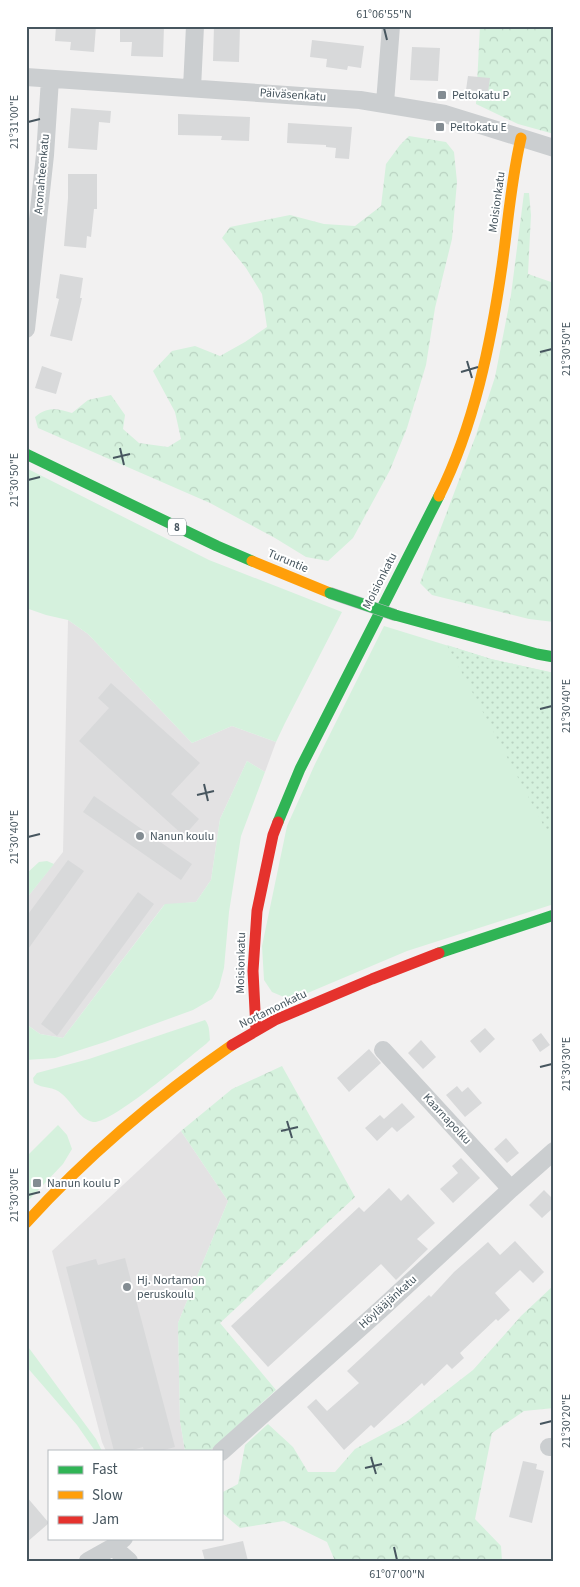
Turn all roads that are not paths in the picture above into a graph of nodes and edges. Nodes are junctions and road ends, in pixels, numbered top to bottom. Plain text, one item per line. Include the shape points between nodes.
1 (195, 26) edge
2 (391, 26) edge
3 (26, 77) edge
4 (50, 78) junction
5 (192, 88) junction
6 (385, 103) junction
7 (521, 138) junction
8 (554, 148) edge
9 (26, 329) edge
10 (26, 454) edge
11 (554, 657) edge
12 (554, 915) edge
13 (256, 1030) junction
14 (383, 1050) dead end
15 (554, 1151) edge
16 (511, 1188) junction
17 (26, 1223) edge
18 (222, 1451) edge
19 (118, 1542) edge
20 (88, 1561) edge
21 (129, 1561) edge

1 - 5 street
2 - 6 street
3 - 4 street, Päiväsenkatu
4 - 5 street, Päiväsenkatu
4 - 9 street, Aronahteenkatu
5 - 6 street, Päiväsenkatu
6 - 7 street, Päiväsenkatu via 445,114
7 - 8 street, Päiväsenkatu
7 - 13 main road, Moisionkatu via 502,268 484,365 468,426 441,491 300,769 273,835 256,911 253,971
10 - 11 main road, Turuntie / 8, bridge via 217,546 330,593 395,615
12 - 13 main road, Nortamonkatu via 392,971
13 - 17 main road, Nortamonkatu via 154,1104 94,1155
14 - 16 street, Kaarnapolku
15 - 16 street, Höylääjänkatu
16 - 18 street, Höylääjänkatu
19 - 20 street
19 - 21 street

